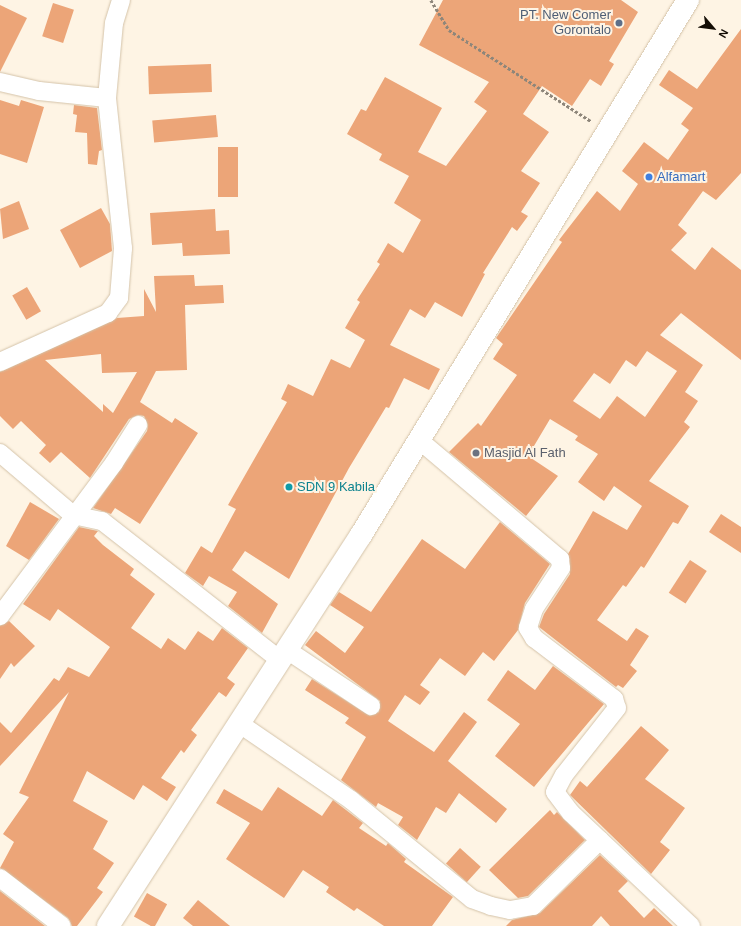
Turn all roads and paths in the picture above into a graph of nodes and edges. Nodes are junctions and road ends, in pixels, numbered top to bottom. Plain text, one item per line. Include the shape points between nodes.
1 (121, 0) edge
2 (431, 0) edge
3 (688, 0) edge
4 (0, 82) edge
5 (108, 98) junction
6 (608, 133) junction
7 (0, 362) edge
8 (138, 425) dead end
9 (419, 440) junction
10 (0, 453) edge
11 (73, 515) junction
12 (0, 616) edge
13 (284, 655) junction
14 (370, 706) dead end
15 (240, 724) junction
16 (600, 840) junction
17 (0, 878) edge
18 (62, 926) edge
19 (108, 926) edge
20 (691, 926) edge

1 - 5 street via 114,23
2 - 6 path via 449,30
3 - 6 main road
4 - 5 street via 39,91
5 - 7 street via 123,248 119,298 108,313
6 - 9 main road
8 - 11 street via 114,463
9 - 13 main road
9 - 16 street via 560,559 561,568 534,609 528,628 534,638 614,699 617,708 564,776 555,792 571,813
10 - 11 street
11 - 12 street via 64,532
11 - 13 street via 102,521
13 - 14 street
13 - 15 main road
15 - 16 street via 350,800 472,899 492,906 510,910 533,906
15 - 19 main road
16 - 20 street
17 - 18 street

